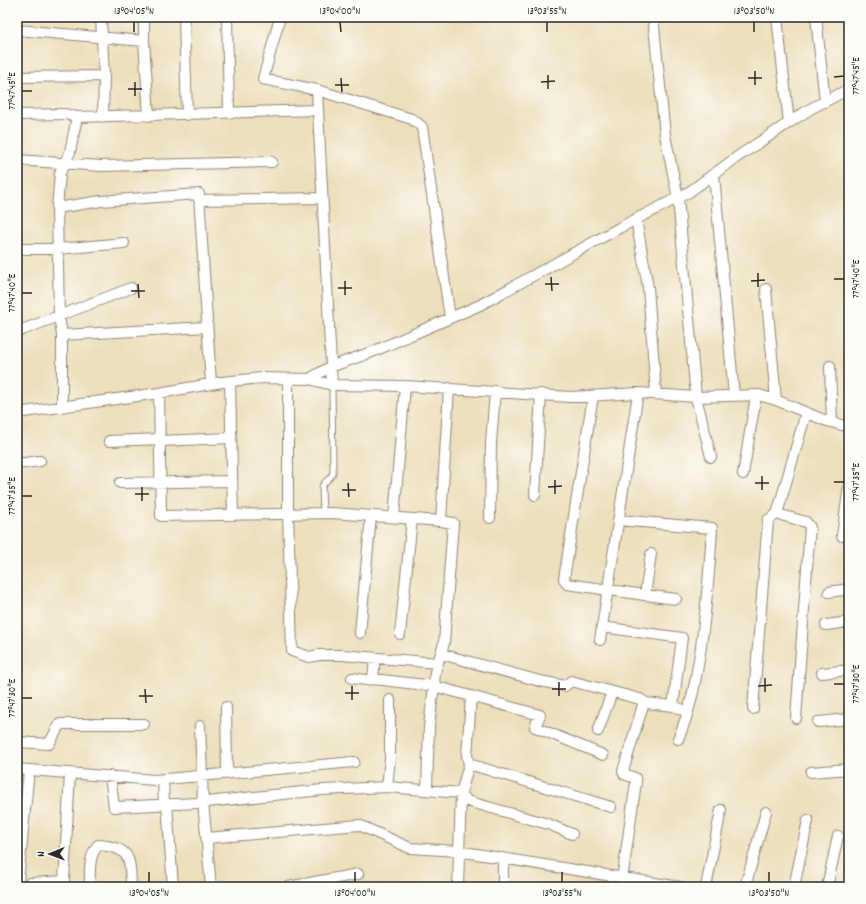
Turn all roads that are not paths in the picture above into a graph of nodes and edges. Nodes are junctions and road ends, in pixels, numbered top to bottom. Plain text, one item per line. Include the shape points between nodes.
1 (101, 17) edge
2 (144, 17) edge
3 (184, 17) edge
4 (227, 17) edge
5 (280, 17) edge
6 (653, 17) edge
7 (777, 17) edge
8 (816, 17) edge
9 (17, 30) edge
10 (102, 37) junction
11 (144, 40) junction
12 (104, 76) junction
13 (17, 77) edge
14 (849, 89) edge
15 (316, 90) junction
16 (825, 102) junction
17 (317, 110) junction
18 (229, 113) junction
19 (17, 115) edge
20 (187, 115) junction
21 (149, 116) junction
22 (77, 117) junction
23 (103, 117) junction
24 (789, 123) junction
25 (17, 160) edge
26 (65, 162) junction
27 (272, 162) dead end
28 (714, 175) junction
29 (321, 198) junction
30 (678, 198) junction
31 (199, 200) junction
32 (57, 208) junction
33 (636, 219) junction
34 (124, 243) dead end
35 (17, 249) edge
36 (58, 249) junction
37 (131, 288) dead end
38 (766, 289) dead end
39 (59, 316) junction
40 (450, 318) junction
41 (207, 327) junction
42 (17, 332) edge
43 (62, 334) junction
44 (830, 366) dead end
45 (330, 367) junction
46 (288, 379) junction
47 (309, 379) junction
48 (230, 381) junction
49 (211, 384) junction
50 (332, 385) junction
51 (405, 386) junction
52 (449, 388) junction
53 (495, 391) junction
54 (159, 393) junction
55 (638, 393) junction
56 (541, 394) junction
57 (656, 394) junction
58 (593, 396) junction
59 (734, 396) junction
60 (756, 396) junction
61 (696, 397) junction
62 (776, 400) junction
63 (62, 406) junction
64 (17, 413) edge
65 (806, 413) junction
66 (832, 422) junction
67 (849, 427) edge
68 (231, 438) junction
69 (160, 440) junction
70 (109, 441) dead end
71 (711, 457) dead end
72 (40, 461) dead end
73 (17, 464) edge
74 (743, 474) dead end
75 (160, 481) junction
76 (232, 481) junction
77 (120, 483) dead end
78 (849, 485) edge
79 (535, 495) dead end
80 (323, 513) junction
81 (288, 514) junction
82 (776, 514) junction
83 (233, 515) junction
84 (371, 516) junction
85 (394, 517) junction
86 (490, 518) dead end
87 (412, 519) junction
88 (618, 520) junction
89 (442, 521) junction
90 (842, 536) dead end
91 (651, 554) dead end
92 (849, 589) edge
93 (607, 591) junction
94 (829, 592) dead end
95 (645, 596) junction
96 (676, 600) dead end
97 (849, 622) edge
98 (826, 625) dead end
99 (602, 627) junction
100 (360, 633) dead end
101 (400, 634) dead end
102 (600, 640) dead end
103 (375, 658) junction
104 (439, 659) junction
105 (849, 670) edge
106 (822, 673) dead end
107 (352, 678) dead end
108 (373, 679) junction
109 (434, 686) junction
110 (612, 692) junction
111 (471, 696) junction
112 (390, 700) dead end
113 (646, 703) junction
114 (673, 706) junction
115 (226, 707) dead end
116 (753, 709) dead end
117 (688, 712) junction
118 (796, 718) dead end
119 (849, 719) edge
120 (818, 722) dead end
121 (144, 724) dead end
122 (200, 726) dead end
123 (598, 730) dead end
124 (678, 740) dead end
125 (17, 742) edge
126 (603, 755) dead end
127 (354, 762) dead end
128 (469, 764) junction
129 (17, 769) edge
130 (849, 769) edge
131 (29, 770) junction
132 (811, 772) dead end
133 (70, 773) junction
134 (227, 773) junction
135 (201, 775) junction
136 (110, 776) junction
137 (163, 779) junction
138 (387, 787) junction
139 (426, 790) junction
140 (461, 793) junction
141 (203, 802) junction
142 (166, 804) junction
143 (611, 807) dead end
144 (721, 810) dead end
145 (766, 812) dead end
146 (808, 820) dead end
147 (572, 834) dead end
148 (838, 836) dead end
149 (207, 838) junction
150 (458, 851) junction
151 (503, 858) junction
152 (358, 874) dead end
153 (18, 882) edge
154 (622, 882) edge
155 (64, 884) edge
156 (30, 885) edge
157 (90, 887) edge
158 (131, 887) edge
159 (173, 887) edge
160 (212, 887) edge
161 (288, 887) edge
162 (458, 887) edge
163 (503, 887) edge
164 (680, 887) edge
165 (706, 887) edge
166 (745, 887) edge
167 (794, 887) edge
168 (827, 887) edge

1 - 10 street
2 - 11 street
3 - 20 street
4 - 18 street
5 - 15 street via 263,79
6 - 30 street via 665,135
7 - 24 street
8 - 16 street
9 - 10 street
10 - 11 street
10 - 12 street
11 - 21 street
12 - 13 street
12 - 23 street
14 - 16 street
15 - 17 street
15 - 40 street via 412,119 422,127
16 - 24 street
17 - 18 street
17 - 29 street
18 - 20 street
19 - 22 street via 65,114
20 - 21 street
21 - 23 street
22 - 23 street
22 - 26 street via 70,152
24 - 28 street
25 - 26 street
26 - 27 street via 100,166
26 - 32 street via 60,172
28 - 30 street
28 - 59 street
29 - 31 street
29 - 45 street
30 - 33 street
30 - 61 street
31 - 32 street via 199,194 101,201
31 - 41 street
32 - 36 street
33 - 40 street via 480,305
33 - 57 street via 648,287
34 - 36 street
35 - 36 street
36 - 39 street
37 - 39 street
38 - 62 street
39 - 42 street
39 - 43 street
40 - 45 street
41 - 43 street
41 - 49 street
43 - 63 street
44 - 66 street
45 - 47 street
45 - 50 street
46 - 47 street
46 - 48 street
46 - 81 street
47 - 50 street
48 - 49 street
48 - 68 street
49 - 54 street
50 - 51 street
50 - 80 lane via 334,472 322,487
51 - 52 street
51 - 85 street
52 - 53 street
52 - 89 street
53 - 56 street
53 - 86 street
54 - 63 street
54 - 69 street
55 - 57 street
55 - 58 street
55 - 88 street
56 - 58 street
56 - 79 street
57 - 61 street
58 - 93 street via 564,579 566,584
59 - 60 street
59 - 61 street
60 - 62 street
60 - 74 street
61 - 71 street
62 - 65 street
63 - 64 street
65 - 66 street
65 - 82 street
66 - 67 street
68 - 69 street
68 - 76 street
69 - 70 street
69 - 75 street
72 - 73 street
75 - 76 street
75 - 77 street
75 - 83 street via 161,516
76 - 83 street
78 - 90 street
80 - 81 street
80 - 84 street
81 - 83 street
81 - 103 street via 292,651 309,657 319,655
82 - 116 street via 768,520
82 - 118 street via 806,522 810,527
84 - 85 street
84 - 100 street
85 - 87 street
87 - 89 street
87 - 101 street
88 - 93 street
88 - 117 street via 712,528 705,614 694,692
89 - 104 street via 453,523 444,643
91 - 95 street
92 - 94 street
93 - 95 street
93 - 99 street
95 - 96 street
97 - 98 street
99 - 102 street
99 - 114 street via 682,638
103 - 104 street
103 - 108 street
104 - 109 street
104 - 110 street via 565,686 571,681
105 - 106 street
107 - 108 street
108 - 109 street
109 - 111 street
109 - 139 street
110 - 113 street
110 - 123 street
111 - 126 street via 540,715 535,727
111 - 128 street via 467,756
112 - 138 street
113 - 114 street
113 - 154 street via 643,705 624,771 624,774 636,778 636,782
114 - 117 street
115 - 134 street
117 - 124 street
119 - 120 street
121 - 125 street via 60,724 50,744
122 - 135 street
127 - 134 street
128 - 140 street
128 - 143 street
129 - 131 street
130 - 132 street
131 - 133 street
131 - 153 street
133 - 136 street
133 - 155 street
134 - 135 street
135 - 137 street
135 - 141 street
136 - 137 street
136 - 142 street via 114,807
137 - 142 street
138 - 139 street
138 - 141 street via 322,790
139 - 140 street
140 - 147 street via 467,801 548,824
140 - 150 street
141 - 142 street
141 - 149 street
142 - 159 street
144 - 165 street
145 - 166 street
146 - 167 street
148 - 168 street
149 - 150 street via 359,825 410,848
149 - 160 street
150 - 151 street
150 - 162 street
151 - 154 street
151 - 163 street
152 - 161 street
153 - 156 street
154 - 164 street
155 - 156 street
157 - 158 street via 92,852 98,845 121,850 130,861

